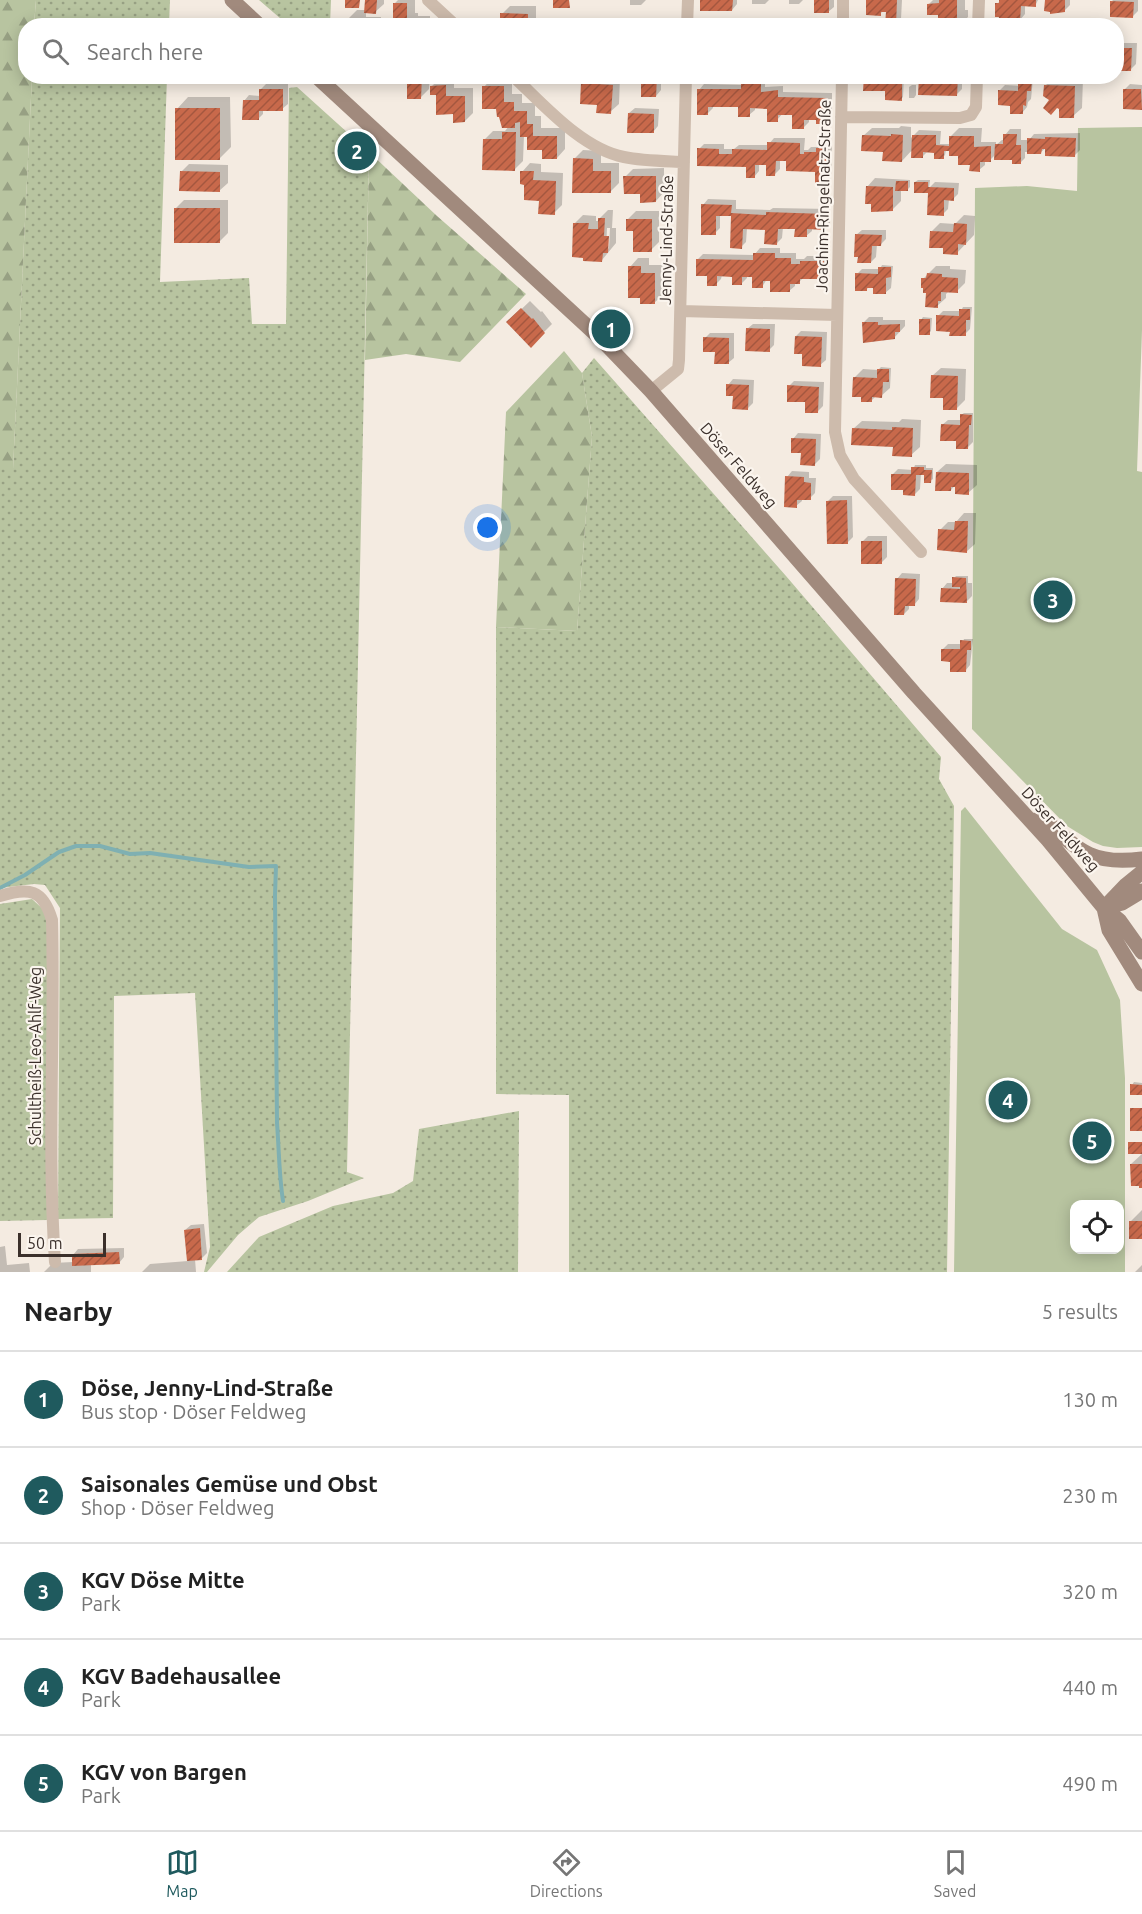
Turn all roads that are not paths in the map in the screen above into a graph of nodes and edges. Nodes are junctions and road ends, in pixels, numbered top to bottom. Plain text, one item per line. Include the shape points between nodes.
1 (232, 0) edge
2 (428, 0) edge
3 (688, 0) edge
4 (843, 0) edge
5 (979, 0) edge
6 (251, 18) edge
7 (447, 18) edge
8 (687, 18) edge
9 (843, 18) edge
10 (978, 18) edge
11 (325, 84) edge
12 (522, 84) edge
13 (686, 84) edge
14 (842, 84) edge
15 (977, 84) edge
16 (841, 117) junction
17 (684, 162) junction
18 (681, 311) junction
19 (837, 315) junction
20 (651, 391) junction
21 (921, 552) dead end
22 (1030, 820) junction
23 (1142, 859) edge
24 (1142, 872) edge
25 (1142, 891) edge
26 (0, 896) edge
27 (1104, 908) junction
28 (1142, 952) edge
29 (1142, 984) edge
30 (55, 1262) dead end

1 - 6 street
2 - 7 street
3 - 8 street
4 - 9 street
5 - 10 street
11 - 20 street, Döser Feldweg via 601,339
12 - 17 street via 584,139 610,153
13 - 17 street, Jenny-Lind-Straße
14 - 16 street, Joachim-Ringelnatz-Straße
15 - 16 street via 976,107 971,115 960,118
16 - 19 street, Joachim-Ringelnatz-Straße
17 - 18 street, Jenny-Lind-Straße
18 - 19 street, Joachim-Ringelnatz-Straße
18 - 20 street, Jenny-Lind-Straße via 678,369
19 - 21 street, Joachim-Ringelnatz-Straße via 835,432 840,455 858,484
20 - 22 street, Döser Feldweg
22 - 23 street via 1047,821 1075,847 1101,859
22 - 27 street, Döser Feldweg
24 - 27 street
25 - 27 street
26 - 30 street, Schultheiß-Leo-Ahlf-Weg via 31,892 48,905 52,920 51,1159
27 - 28 street via 1119,920
27 - 29 street via 1109,930

